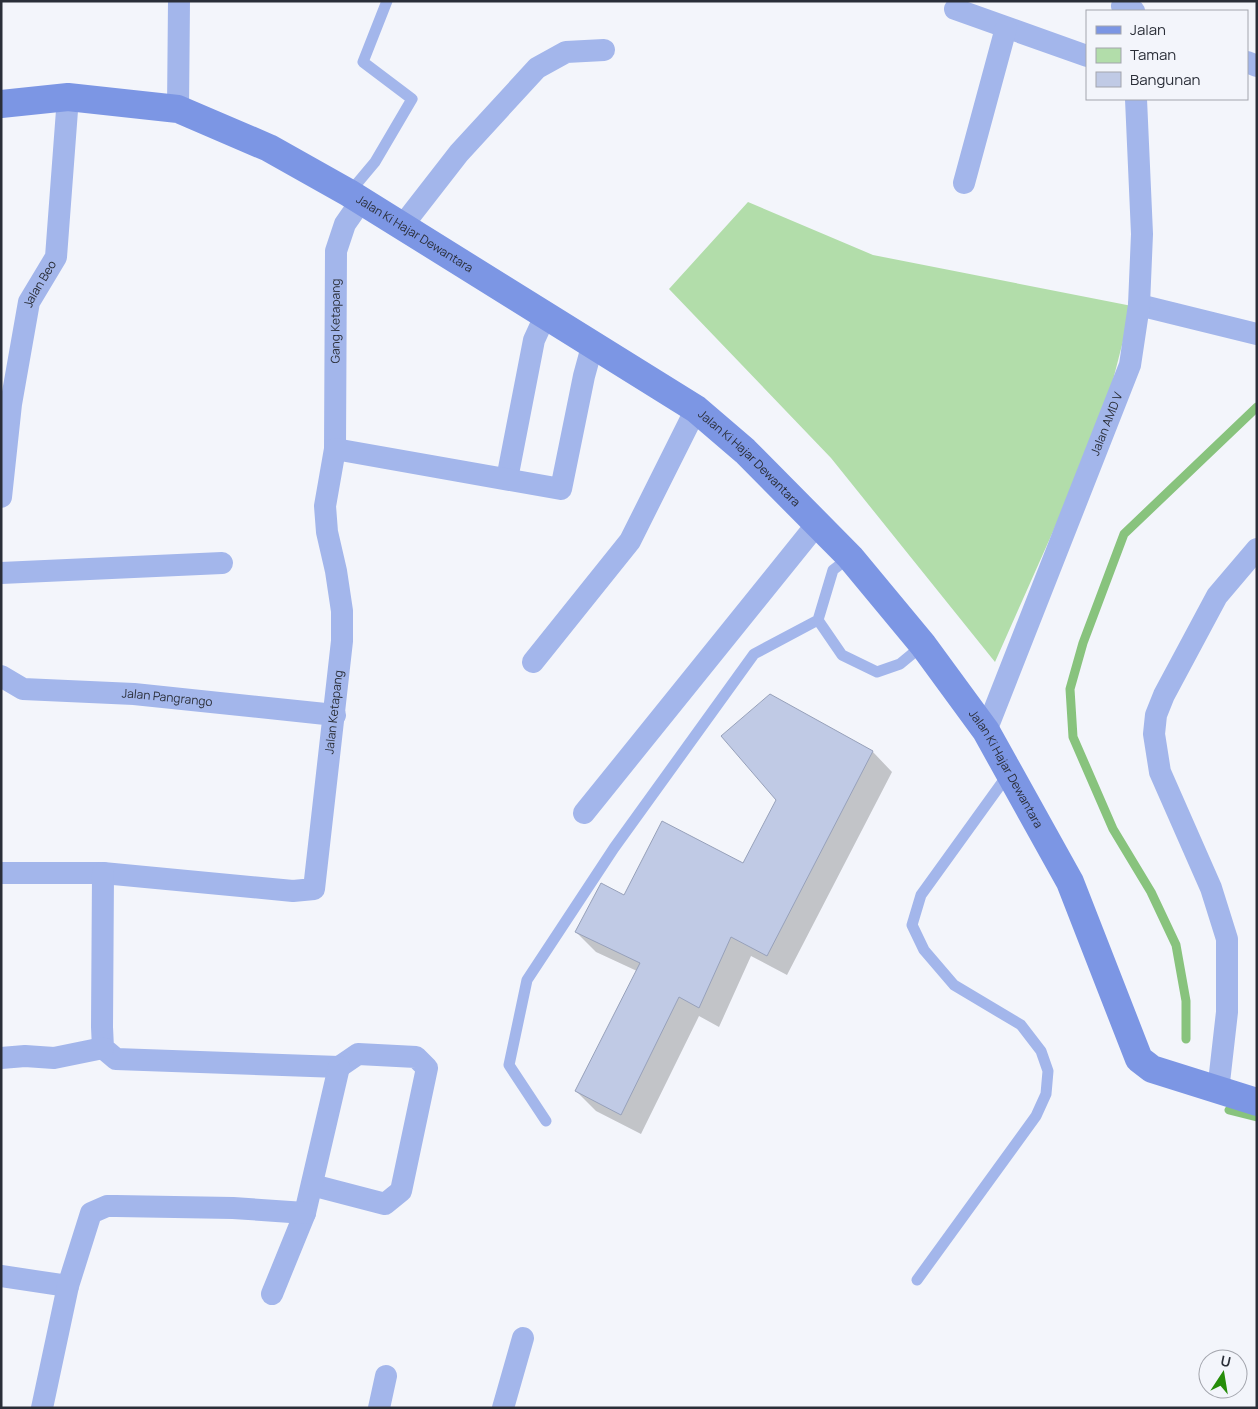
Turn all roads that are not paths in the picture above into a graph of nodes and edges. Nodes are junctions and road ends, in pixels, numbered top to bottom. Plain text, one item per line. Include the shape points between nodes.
1 (179, 1) edge
2 (387, 1) edge
3 (955, 9) dead end
4 (1006, 28) junction
5 (604, 50) dead end
6 (1086, 56) edge
7 (68, 97) junction
8 (1136, 100) edge
9 (1, 104) edge
10 (178, 109) junction
11 (964, 183) dead end
12 (355, 197) junction
13 (403, 225) junction
14 (1139, 305) junction
15 (546, 314) junction
16 (1257, 334) edge
17 (593, 343) junction
18 (696, 408) junction
19 (4, 442) edge
20 (336, 449) junction
21 (507, 479) junction
22 (1, 497) edge
23 (817, 524) junction
24 (1257, 549) edge
25 (850, 556) junction
26 (222, 563) dead end
27 (1, 573) edge
28 (818, 620) junction
29 (923, 645) junction
30 (532, 662) dead end
31 (1, 676) edge
32 (335, 715) junction
33 (986, 731) junction
34 (1010, 771) junction
35 (584, 813) dead end
36 (1, 873) edge
37 (103, 873) junction
38 (103, 1048) junction
39 (1, 1058) edge
40 (339, 1067) junction
41 (1212, 1089) junction
42 (1257, 1102) edge
43 (546, 1121) dead end
44 (312, 1185) junction
45 (305, 1212) junction
46 (1, 1276) edge
47 (918, 1280) dead end
48 (68, 1286) junction
49 (272, 1294) dead end
50 (523, 1338) dead end
51 (386, 1376) dead end
52 (42, 1408) edge
53 (380, 1408) edge
54 (503, 1408) edge

1 - 10 street
2 - 12 lane via 363,62 412,99
3 - 4 street
4 - 6 street
4 - 11 street
5 - 13 street via 566,52 537,68 459,153
7 - 9 main road, Jalan Ki Hajar Dewantara
7 - 10 main road, Jalan Ki Hajar Dewantara
7 - 19 street, Jalan Beo via 56,257 29,302
8 - 14 street, Jalan AMD V via 1142,234
10 - 12 main road, Jalan Ki Hajar Dewantara via 268,148
12 - 13 main road, Jalan Ki Hajar Dewantara
12 - 20 street, Gang Ketapang via 336,251
13 - 15 main road, Jalan Ki Hajar Dewantara
14 - 16 street
14 - 33 street, Jalan AMD V via 1130,365
15 - 17 main road, Jalan Ki Hajar Dewantara
15 - 21 street via 534,340
17 - 18 main road, Jalan Ki Hajar Dewantara
17 - 21 street via 560,489
18 - 23 main road, Jalan Ki Hajar Dewantara via 745,451
18 - 30 street via 630,541
19 - 22 street
20 - 21 street
20 - 32 street, Jalan Ketapang via 325,506 342,611
23 - 25 main road, Jalan Ki Hajar Dewantara
23 - 35 street
24 - 41 street via 1217,596 1164,695 1156,715 1154,734 1160,772 1211,888 1227,939 1227,1012
25 - 28 lane via 834,570
25 - 29 main road, Jalan Ki Hajar Dewantara
26 - 27 street
28 - 29 lane via 842,655 877,672 900,664
28 - 43 lane via 754,654 614,848 527,980 509,1065
29 - 33 main road, Jalan Ki Hajar Dewantara
31 - 32 street, Jalan Pangrango via 23,689 134,694
32 - 37 street, Jalan Ketapang via 314,889 293,891
33 - 34 main road, Jalan Ki Hajar Dewantara
34 - 41 main road, Jalan Ki Hajar Dewantara via 1070,882 1139,1058 1152,1069
34 - 47 lane via 920,895 912,925 924,950 954,985 1022,1025 1041,1051 1048,1071 1046,1094 1036,1116
36 - 37 street, Jalan Ketapang
37 - 38 street
38 - 39 street via 54,1058
38 - 40 street via 116,1059
40 - 44 street
40 - 44 street via 358,1054 416,1057 427,1068 400,1191 385,1204
41 - 42 main road, Jalan Ki Hajar Dewantara
44 - 45 street
45 - 48 street via 107,1206 91,1214
45 - 49 street
46 - 48 street
48 - 52 street
50 - 54 street
51 - 53 street

